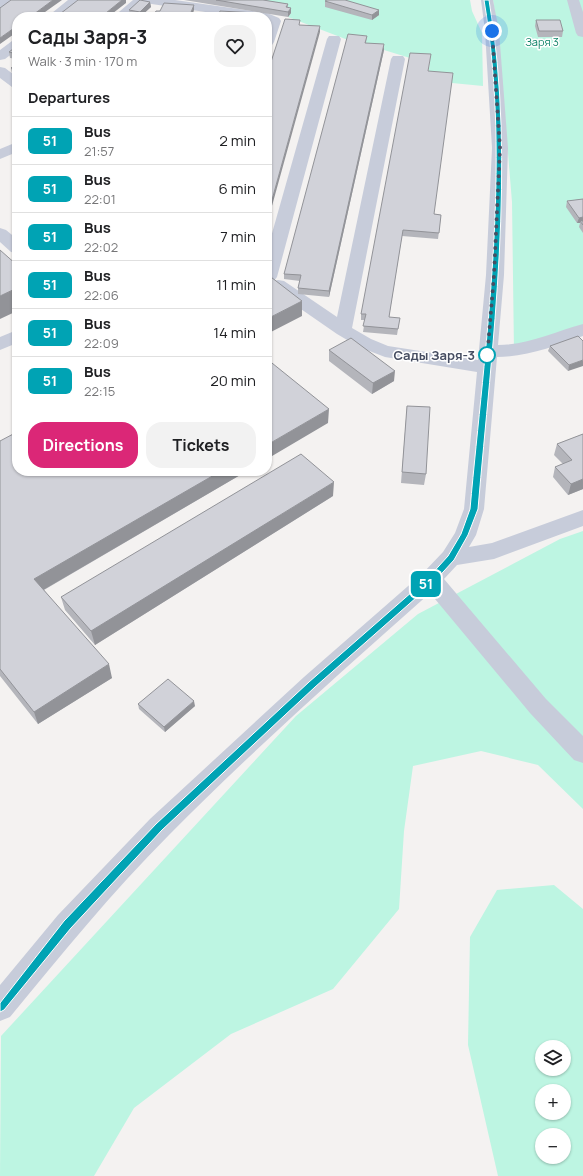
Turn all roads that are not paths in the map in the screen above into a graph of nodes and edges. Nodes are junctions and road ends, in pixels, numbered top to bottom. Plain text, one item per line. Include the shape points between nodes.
1 (9, 0) edge
2 (76, 0) edge
3 (140, 0) edge
4 (148, 0) edge
5 (487, 0) edge
6 (573, 0) edge
7 (0, 6) edge
8 (60, 12) edge
9 (125, 12) edge
10 (205, 12) edge
11 (583, 33) edge
12 (334, 39) dead end
13 (12, 48) edge
14 (0, 56) edge
15 (398, 59) dead end
16 (0, 71) edge
17 (12, 80) edge
18 (12, 149) edge
19 (0, 154) edge
20 (0, 233) edge
21 (12, 244) edge
22 (272, 258) edge
23 (272, 280) edge
24 (343, 330) junction
25 (583, 330) edge
26 (12, 338) edge
27 (0, 344) edge
28 (487, 359) junction
29 (583, 518) edge
30 (451, 558) junction
31 (431, 579) junction
32 (583, 752) edge
33 (0, 1007) edge

1 - 7 street
2 - 8 street
3 - 9 street
4 - 10 street
5 - 28 street via 493,38 500,148
6 - 11 street
12 - 22 street
13 - 14 street
15 - 24 street
16 - 17 street
18 - 19 street
20 - 21 street
23 - 24 street
24 - 28 street via 385,351
25 - 28 street
26 - 27 street
28 - 30 street via 474,509 465,535
29 - 30 street via 494,551
30 - 31 street
31 - 32 street via 538,706
31 - 33 street via 312,684 159,827 68,924

